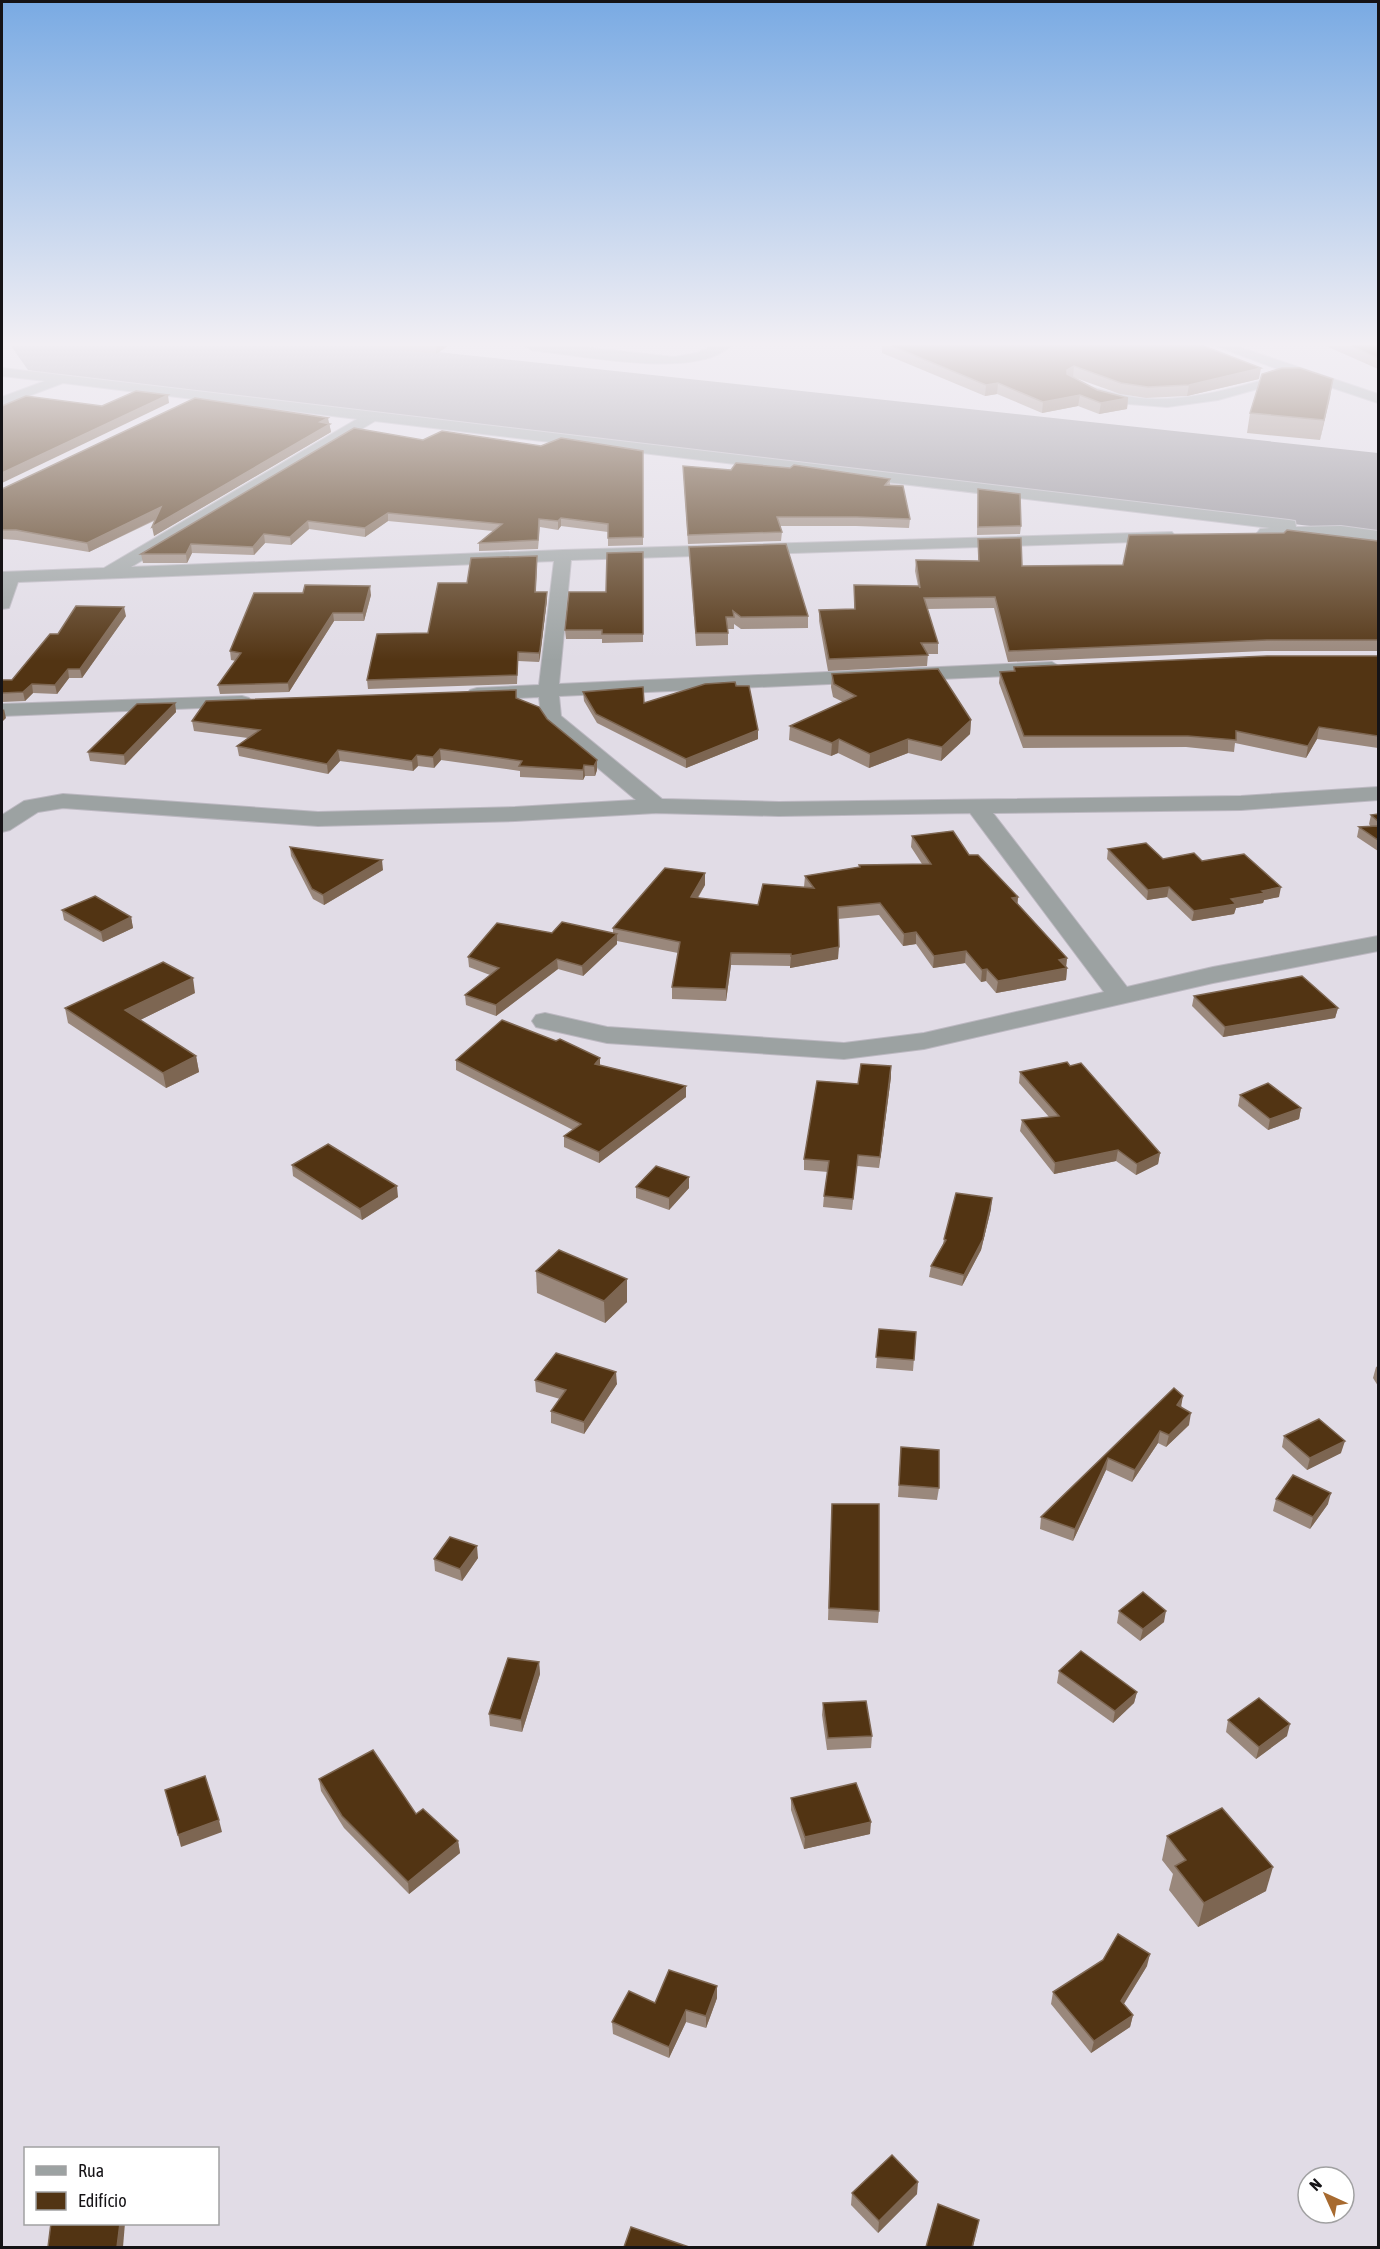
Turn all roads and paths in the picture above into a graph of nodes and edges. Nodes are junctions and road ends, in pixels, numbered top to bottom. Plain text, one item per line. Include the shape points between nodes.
1 (313, 451) edge
2 (674, 451) edge
3 (1341, 531) junction
4 (1221, 535) edge
5 (1185, 536) edge
6 (1378, 536) edge
7 (563, 555) junction
8 (109, 572) junction
9 (6, 577) edge
10 (2, 604) edge
11 (1067, 667) edge
12 (549, 691) junction
13 (453, 694) edge
14 (263, 701) edge
15 (2, 710) edge
16 (1378, 793) edge
17 (656, 806) junction
18 (976, 807) junction
19 (2, 825) edge
20 (1378, 944) edge
21 (1121, 997) junction
22 (546, 1021) dead end

1 - 8 street
2 - 3 street
3 - 4 street
3 - 6 street
5 - 7 street
7 - 8 street
7 - 12 street
8 - 9 street
9 - 10 street
11 - 12 street
12 - 13 street
12 - 17 street via 551,717
14 - 15 street
16 - 18 street via 1241,803
17 - 18 street
17 - 19 street via 318,819 63,801 32,806
18 - 21 street
20 - 21 street
21 - 22 street via 924,1041 844,1051 607,1035

